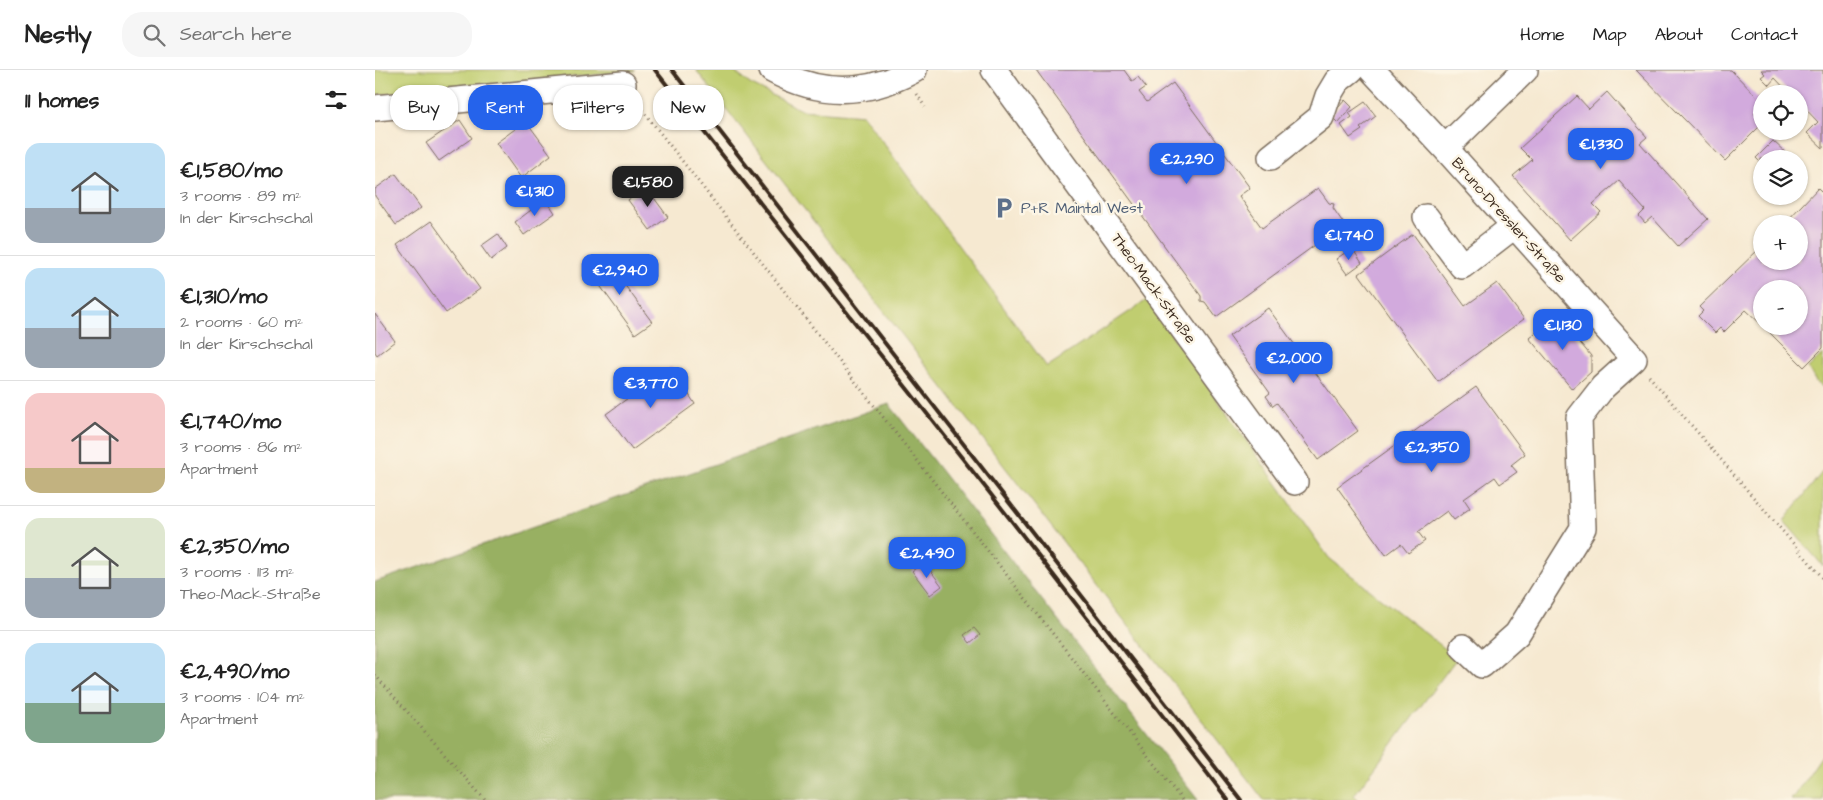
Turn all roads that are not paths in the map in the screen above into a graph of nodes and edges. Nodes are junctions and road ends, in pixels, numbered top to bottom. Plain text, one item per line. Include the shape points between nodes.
1 (771, 70) edge
2 (914, 70) edge
3 (994, 70) edge
4 (1351, 70) edge
5 (1372, 70) edge
6 (1525, 70) edge
7 (623, 84) road end
8 (375, 108) edge
9 (1445, 148) junction
10 (1271, 157) dead end
11 (1426, 217) dead end
12 (1514, 226) junction
13 (1295, 482) dead end
14 (1463, 647) dead end

1 - 2 street via 808,85 849,90 873,87
3 - 13 street, Theo-Mack-Straße
4 - 10 street via 1337,81 1321,117
5 - 9 street, Bruno-Dressler-Straße
6 - 9 street, Bruno-Dressler-Straße
7 - 8 street
9 - 12 street, Bruno-Dressler-Straße
11 - 12 street via 1462,266
12 - 14 street, Bruno-Dressler-Straße via 1634,359 1603,387 1579,418 1583,528 1517,634 1482,665

